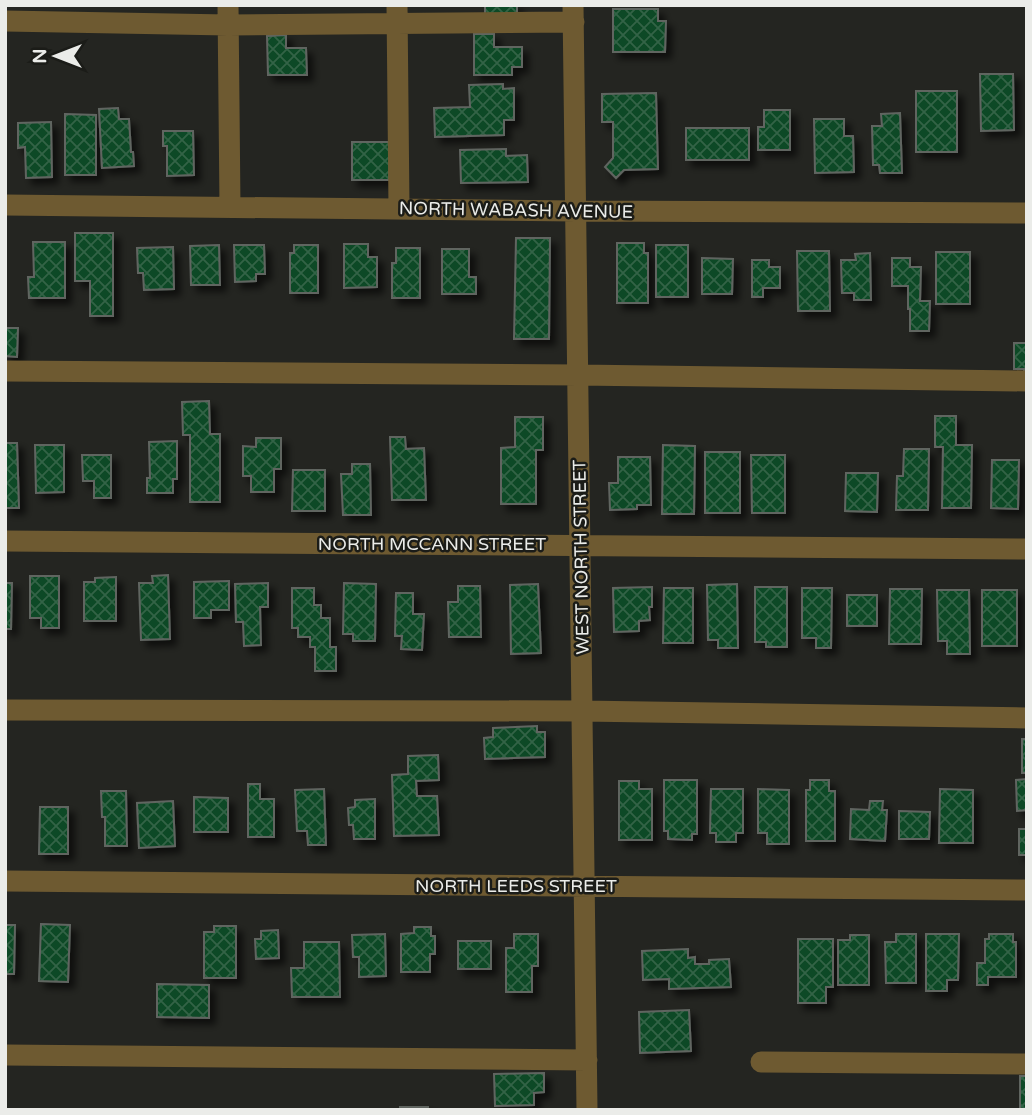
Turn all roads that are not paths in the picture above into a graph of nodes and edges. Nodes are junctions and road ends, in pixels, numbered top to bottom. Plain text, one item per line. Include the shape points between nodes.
1 (573, 14) edge
2 (228, 15) edge
3 (397, 15) edge
4 (5, 21) edge
5 (5, 205) edge
6 (230, 207) junction
7 (399, 209) junction
8 (576, 211) junction
9 (1027, 213) edge
10 (5, 371) edge
11 (579, 375) junction
12 (1027, 381) edge
13 (5, 541) edge
14 (581, 545) junction
15 (1027, 549) edge
16 (5, 710) edge
17 (582, 710) junction
18 (1027, 718) edge
19 (5, 881) edge
20 (585, 886) junction
21 (1027, 890) edge
22 (5, 1055) edge
23 (587, 1060) junction
24 (761, 1062) dead end
25 (1027, 1064) edge
26 (587, 1110) edge

1 - 3 street
1 - 8 street, WEST NORTH STREET
2 - 3 street
2 - 4 street
2 - 6 street
3 - 7 street
5 - 6 street, NORTH WABASH AVENUE
6 - 7 street, NORTH WABASH AVENUE
7 - 8 street, NORTH WABASH AVENUE
8 - 9 street, NORTH WABASH AVENUE
8 - 11 street, WEST NORTH STREET
10 - 11 street
11 - 12 street
11 - 14 street, WEST NORTH STREET
13 - 14 street, NORTH MCCANN STREET
14 - 15 street, NORTH MCCANN STREET
14 - 17 street, WEST NORTH STREET
16 - 17 street
17 - 18 street
17 - 20 street, WEST NORTH STREET
19 - 20 street, NORTH LEEDS STREET
20 - 21 street, NORTH LEEDS STREET
20 - 23 street, WEST NORTH STREET
22 - 23 street
23 - 26 street, WEST NORTH STREET
24 - 25 street

